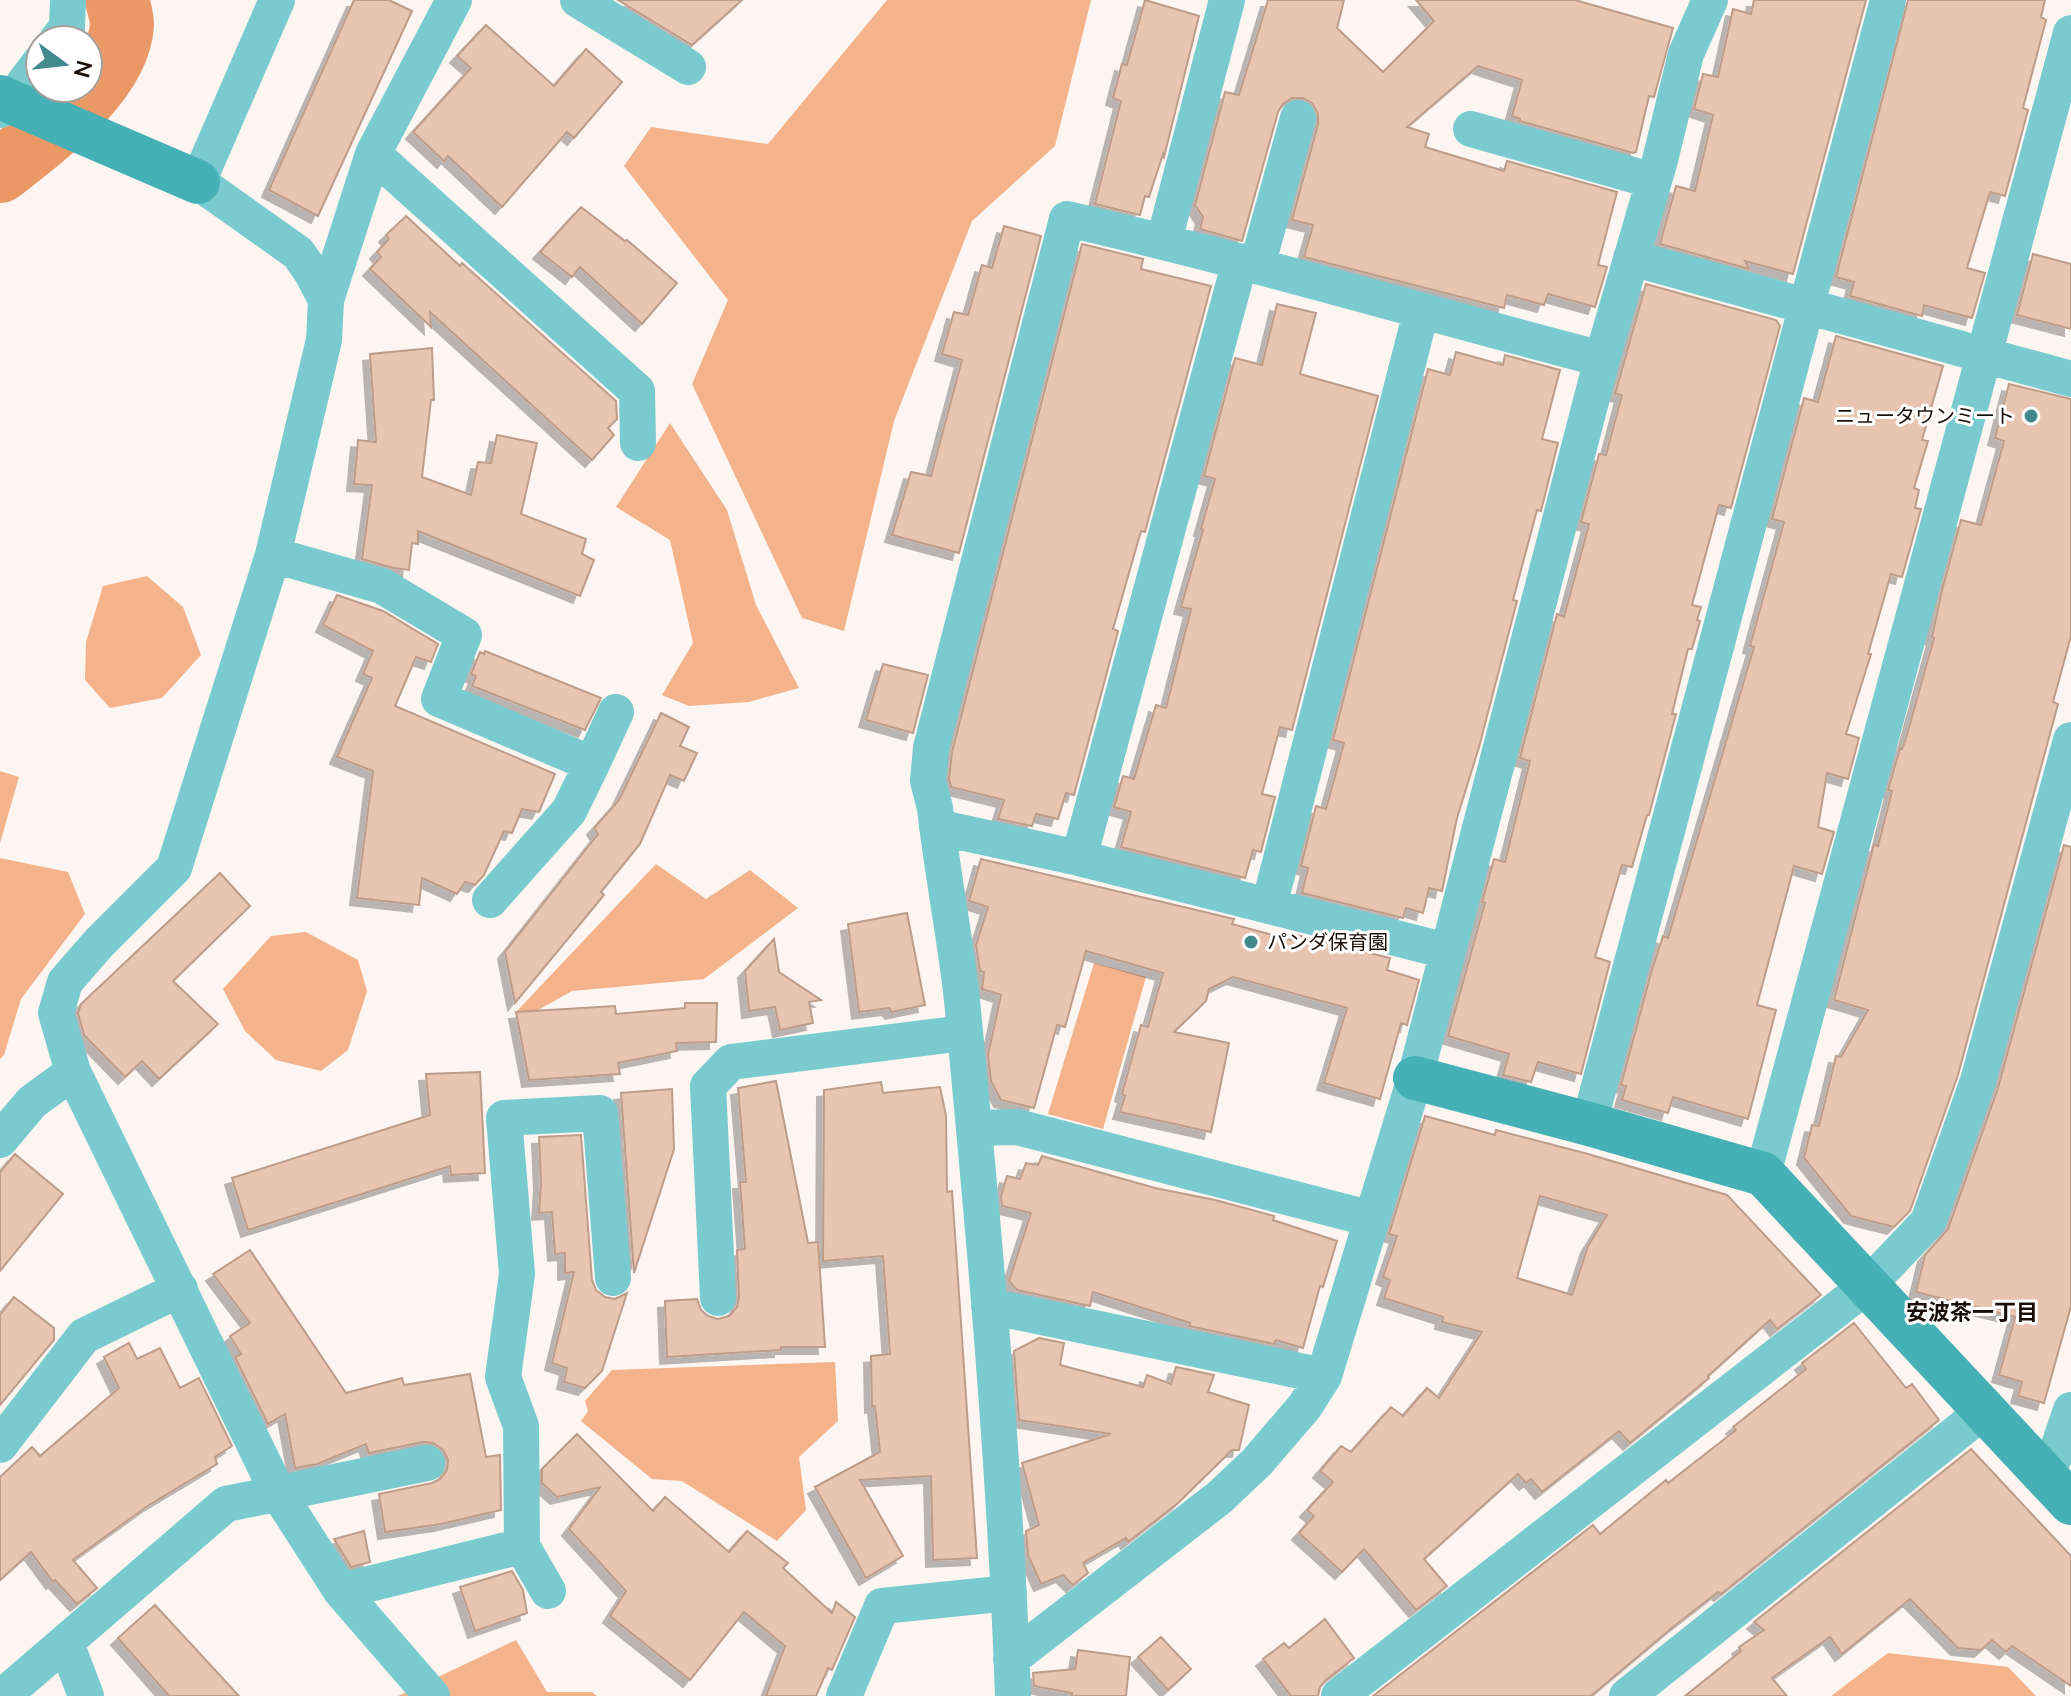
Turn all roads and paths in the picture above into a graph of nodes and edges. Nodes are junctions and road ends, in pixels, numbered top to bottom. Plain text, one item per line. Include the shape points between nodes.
1 (68, 0) edge
2 (277, 0) edge
3 (454, 0) edge
4 (578, 0) edge
5 (1227, 0) edge
6 (1888, 0) edge
7 (1702, 2) edge
8 (67, 24) edge
9 (2071, 33) edge
10 (688, 67) dead end
11 (24, 82) edge
12 (7, 104) edge
13 (1298, 118) dead end
14 (1471, 129) dead end
15 (373, 154) junction
16 (1654, 181) junction
17 (198, 182) junction
18 (1164, 241) junction
19 (1631, 258) junction
20 (1249, 263) junction
21 (326, 300) junction
22 (1805, 307) junction
23 (1421, 312) junction
24 (1983, 356) junction
25 (1602, 359) junction
26 (2071, 379) edge
27 (638, 443) dead end
28 (273, 555) junction
29 (616, 712) dead end
30 (2071, 740) edge
31 (592, 764) junction
32 (937, 827) junction
33 (1079, 858) junction
34 (490, 900) dead end
35 (1269, 906) junction
36 (1447, 951) junction
37 (964, 1033) junction
38 (73, 1072) junction
39 (1415, 1078) junction
40 (1589, 1124) junction
41 (974, 1128) junction
42 (0, 1140) edge
43 (1763, 1174) junction
44 (1372, 1219) junction
45 (613, 1278) dead end
46 (1868, 1285) junction
47 (180, 1289) junction
48 (718, 1298) dead end
49 (989, 1306) junction
50 (1324, 1376) junction
51 (2071, 1410) edge
52 (1984, 1411) junction
53 (0, 1445) edge
54 (427, 1463) dead end
55 (2057, 1488) edge
56 (278, 1493) junction
57 (522, 1546) junction
58 (341, 1591) junction
59 (548, 1591) dead end
60 (1009, 1593) junction
61 (66, 1643) junction
62 (1011, 1659) junction
63 (3, 1696) edge
64 (86, 1696) edge
65 (432, 1696) edge
66 (844, 1696) edge
67 (1013, 1696) edge
68 (1339, 1696) edge
69 (1627, 1696) edge

1 - 8 street
2 - 17 street
3 - 15 street
4 - 10 street
5 - 18 street
6 - 22 street
7 - 16 street
9 - 24 street
11 - 12 street
12 - 17 street
13 - 20 street
14 - 16 street
15 - 21 street
15 - 27 street via 637,391
16 - 19 street
17 - 21 street via 298,253
18 - 20 street
18 - 32 street via 1067,219 931,748 928,781
19 - 22 street
19 - 25 street
20 - 23 street
20 - 33 street
21 - 28 street via 324,340
22 - 24 street
22 - 40 street
23 - 25 street
23 - 35 street
24 - 26 street
24 - 43 street
25 - 36 street
28 - 31 street via 382,586 464,635 439,699
28 - 38 street via 174,868 65,982 56,1013
29 - 31 street
30 - 46 street via 1978,1081 1928,1222
31 - 34 street via 569,811
32 - 33 street
32 - 37 street
33 - 35 street
35 - 36 street
36 - 39 street
37 - 41 street
37 - 48 street via 731,1062 708,1086
38 - 42 street via 32,1102
38 - 47 street
39 - 40 street
39 - 44 street
40 - 43 street
41 - 44 street via 1017,1127
41 - 49 street
43 - 46 street
44 - 50 street
45 - 57 street via 600,1113 504,1118 517,1274 503,1377 521,1426
46 - 52 street
46 - 68 street
47 - 53 street via 84,1336
47 - 56 street
49 - 50 street
49 - 60 street
50 - 62 street via 1305,1406 1220,1497
51 - 55 street via 2056,1454
52 - 55 street
52 - 69 street
54 - 56 street
56 - 58 street
56 - 61 street via 226,1504
57 - 58 street
57 - 59 street
58 - 65 street
60 - 62 street
60 - 66 street via 882,1606
61 - 63 street
61 - 64 street
62 - 67 street

